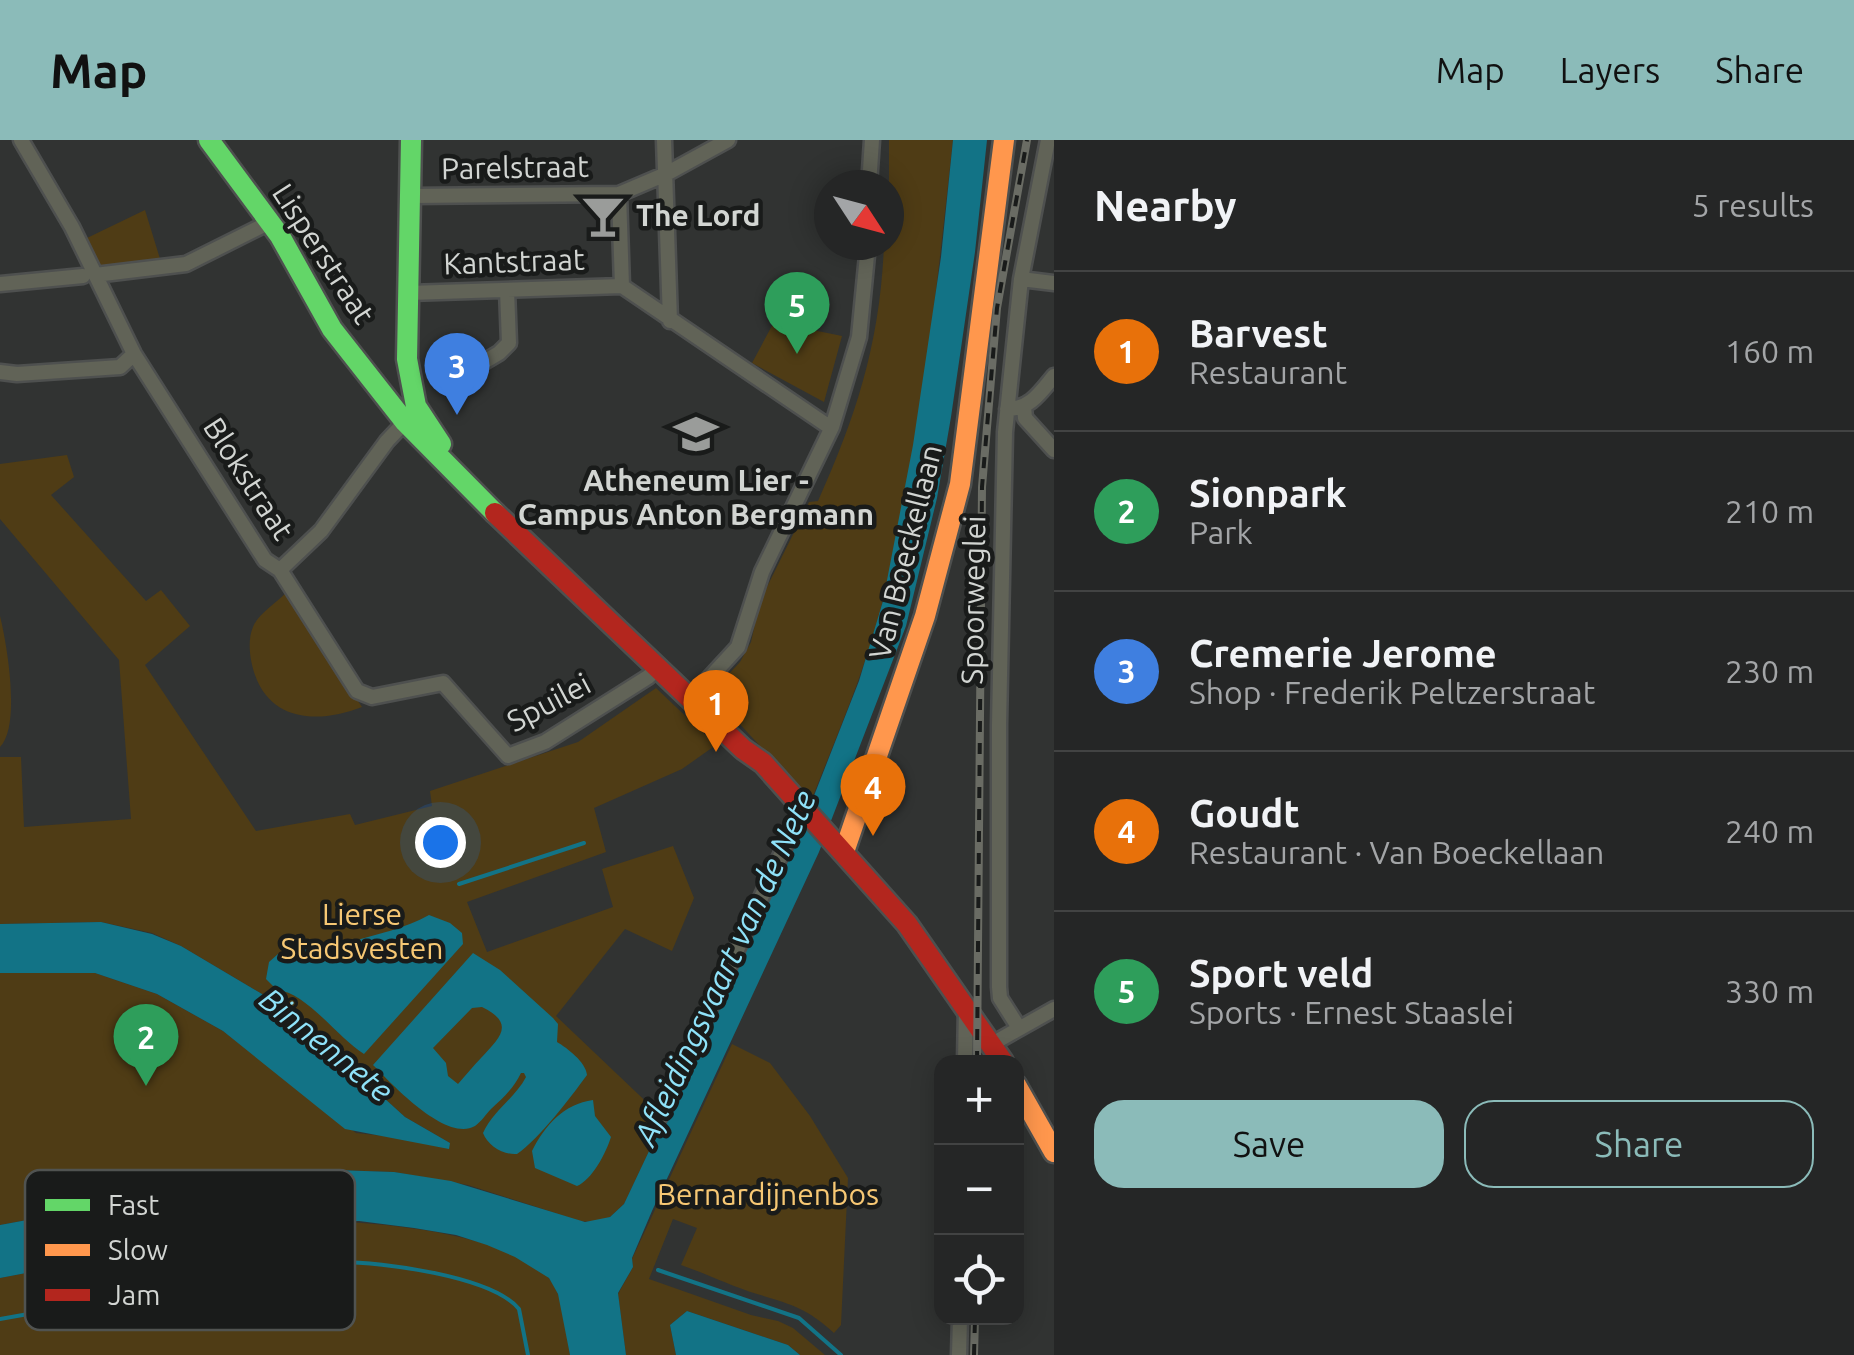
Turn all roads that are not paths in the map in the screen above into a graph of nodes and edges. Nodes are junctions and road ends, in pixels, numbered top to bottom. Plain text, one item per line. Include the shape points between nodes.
1 (21, 140) edge
2 (209, 140) edge
3 (411, 140) edge
4 (664, 140) edge
5 (728, 140) edge
6 (872, 140) edge
7 (1004, 140) edge
8 (1048, 140) edge
9 (870, 170) edge
10 (666, 174) junction
11 (619, 194) junction
12 (412, 196) junction
13 (270, 222) junction
14 (867, 260) edge
15 (89, 276) junction
16 (1021, 279) junction
17 (1054, 283) edge
18 (0, 284) edge
19 (622, 286) junction
20 (508, 290) junction
21 (408, 293) junction
22 (670, 321) junction
23 (134, 354) junction
24 (0, 372) edge
25 (1054, 376) edge
26 (445, 384) dead end
27 (411, 406) junction
28 (1024, 407) junction
29 (1007, 409) junction
30 (831, 428) junction
31 (1054, 450) edge
32 (464, 479) junction
33 (280, 570) junction
34 (658, 668) junction
35 (372, 697) joint
36 (691, 698) junction
37 (805, 809) junction
38 (844, 852) junction
39 (966, 1006) junction
40 (1054, 1009) edge
41 (1019, 1028) junction
42 (998, 1053) edge
43 (965, 1055) edge
44 (1024, 1099) edge
45 (659, 1118) dead end
46 (1054, 1152) edge
47 (960, 1325) edge
48 (959, 1355) edge

1 - 15 street, Blokstraat via 72,227
2 - 13 street, Lisperstraat
3 - 12 street
4 - 10 street
5 - 10 street
6 - 9 street
7 - 38 street, Van Boeckellaan via 954,509 925,616
8 - 16 street, Spoorweglei
10 - 11 street
10 - 22 street
11 - 12 street, Parelstraat
11 - 19 street
12 - 21 street
13 - 15 street via 186,264
13 - 27 street, Lisperstraat via 332,329 388,400
14 - 30 street via 859,337
15 - 18 street
15 - 23 street, Blokstraat
16 - 17 street
16 - 29 street, Spoorweglei
19 - 20 street, Kantstraat
19 - 22 street
20 - 21 street, Kantstraat
20 - 26 street via 509,343
21 - 27 street
22 - 30 street
23 - 24 street via 120,367
23 - 33 street, Blokstraat via 266,560
25 - 28 street
27 - 32 street
27 - 32 street
27 - 33 street via 321,531
28 - 29 street
28 - 31 street via 1025,418
29 - 41 street, Spoorweglei via 999,987
30 - 36 street via 762,572 738,647
32 - 34 street
33 - 35 street, Blokstraat via 357,691
34 - 35 street, Spuilei via 545,742 508,756 444,683
34 - 36 street
36 - 37 street
37 - 38 street
37 - 45 street
38 - 39 street
39 - 42 street
39 - 43 street
40 - 41 street
41 - 42 street
44 - 46 street
47 - 48 street

